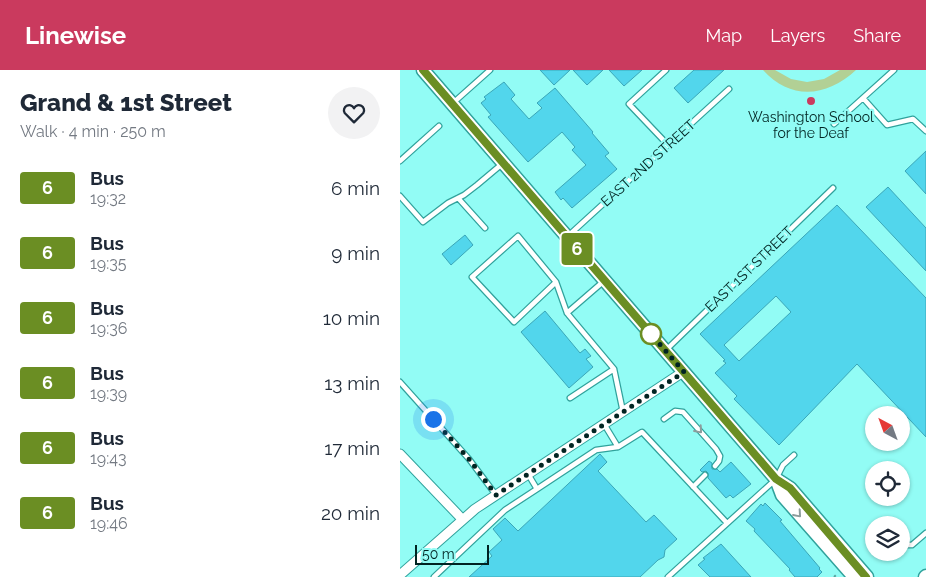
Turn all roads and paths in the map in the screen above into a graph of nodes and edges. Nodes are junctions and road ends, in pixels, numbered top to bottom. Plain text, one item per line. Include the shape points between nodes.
1 (423, 70) edge
2 (490, 70) edge
3 (666, 70) edge
4 (894, 70) edge
5 (729, 90) dead end
6 (863, 98) junction
7 (452, 104) junction
8 (834, 124) dead end
9 (439, 126) dead end
10 (926, 131) edge
11 (668, 145) junction
12 (400, 161) edge
13 (503, 163) junction
14 (833, 188) dead end
15 (400, 196) edge
16 (458, 198) junction
17 (485, 228) dead end
18 (567, 236) junction
19 (604, 280) junction
20 (556, 282) junction
21 (567, 312) junction
22 (665, 351) junction
23 (614, 369) junction
24 (684, 372) junction
25 (400, 382) edge
26 (570, 398) dead end
27 (623, 412) junction
28 (664, 419) dead end
29 (604, 424) junction
30 (618, 447) junction
31 (400, 454) edge
32 (794, 455) dead end
33 (715, 466) dead end
34 (528, 474) junction
35 (705, 475) dead end
36 (776, 479) junction
37 (693, 487) junction
38 (536, 489) junction
39 (496, 495) junction
40 (462, 519) junction
41 (727, 523) junction
42 (926, 533) edge
43 (910, 545) edge
44 (400, 575) edge
45 (434, 577) edge
46 (668, 577) edge
47 (854, 577) edge
48 (866, 577) edge

1 - 7 main road
2 - 7 lane
3 - 11 lane via 629,104
4 - 6 lane
5 - 11 lane, EAST 2ND STREET
6 - 8 lane
6 - 10 lane via 887,124 913,118
7 - 13 main road
9 - 12 lane
11 - 18 lane, EAST 2ND STREET
13 - 16 lane
13 - 18 main road
14 - 22 lane, EAST 1ST STREET
15 - 16 lane via 423,222
16 - 17 lane
18 - 19 main road
19 - 21 lane
19 - 22 main road
20 - 20 lane via 518,236 472,277 514,322
20 - 21 lane
21 - 23 lane
22 - 24 main road
23 - 26 lane
23 - 27 lane
24 - 27 street
24 - 36 main road
25 - 39 lane via 469,459
27 - 29 street
28 -> 33 lane via 679,411 686,415 718,453 719,461
29 - 30 lane
29 - 34 street
30 - 37 lane via 642,432
30 - 38 lane via 596,450
31 - 40 street
32 - 36 lane via 783,465
34 - 38 lane
34 - 39 street
35 - 37 lane
36 - 41 lane
36 -> 47 main road via 782,495
36 - 48 main road via 790,488
37 - 41 lane
38 - 45 lane via 505,510
39 - 40 street
40 - 44 street
41 - 46 lane
42 - 43 lane

